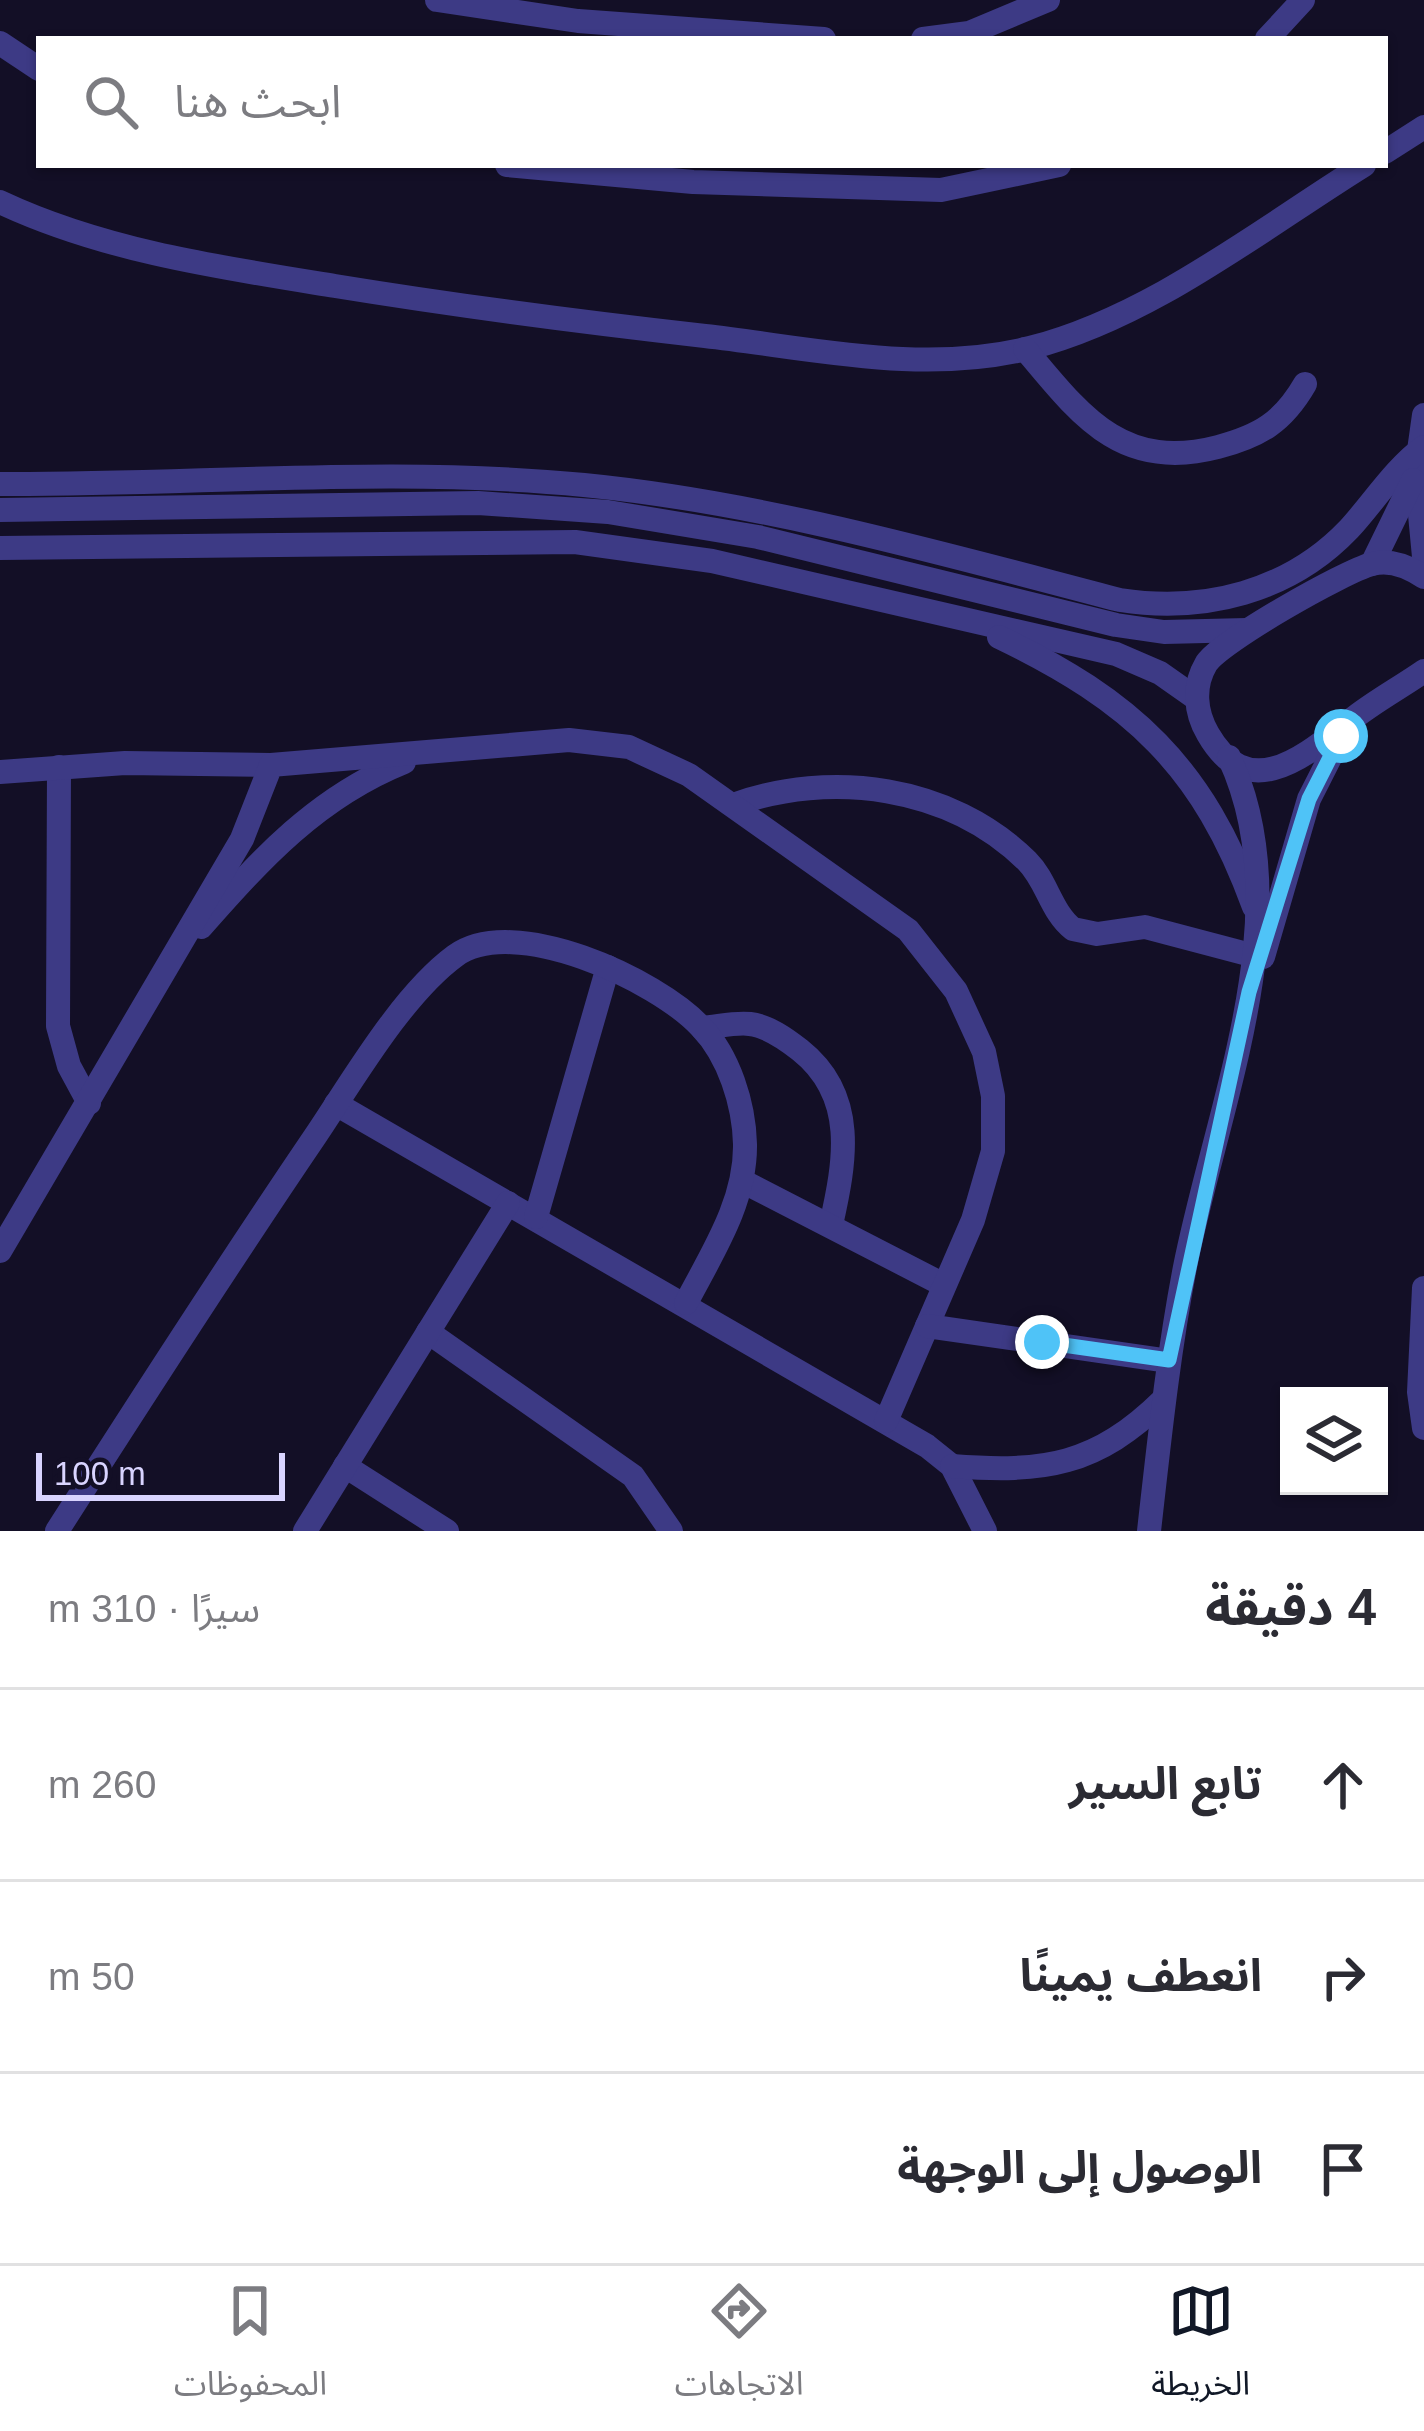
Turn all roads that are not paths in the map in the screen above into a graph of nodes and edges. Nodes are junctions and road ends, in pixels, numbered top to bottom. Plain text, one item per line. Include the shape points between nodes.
1 (437, 0) edge
2 (1048, 0) edge
3 (1303, 0) edge
4 (783, 36) edge
5 (946, 36) edge
6 (1270, 36) edge
7 (0, 44) edge
8 (36, 67) edge
9 (1424, 128) edge
10 (1388, 150) edge
11 (540, 168) edge
12 (1045, 168) edge
13 (1359, 168) edge
14 (0, 202) edge
15 (1025, 349) junction
16 (1305, 384) dead end
17 (1424, 415) edge
18 (1420, 456) edge
19 (0, 484) edge
20 (0, 510) edge
21 (1422, 528) edge
22 (0, 548) edge
23 (1424, 557) edge
24 (1372, 564) junction
25 (1424, 577) edge
26 (1100, 594) junction
27 (953, 616) junction
28 (1092, 620) junction
29 (1247, 630) junction
30 (1424, 671) edge
31 (1197, 699) junction
32 (1358, 715) junction
33 (426, 754) junction
34 (1229, 757) junction
35 (271, 765) junction
36 (59, 767) junction
37 (0, 772) edge
38 (733, 805) junction
39 (1256, 912) junction
40 (1251, 955) junction
41 (171, 961) junction
42 (608, 968) junction
43 (1249, 992) junction
44 (702, 1028) junction
45 (88, 1102) junction
46 (336, 1104) junction
47 (744, 1182) junction
48 (508, 1203) junction
49 (536, 1217) junction
50 (831, 1225) junction
51 (0, 1251) edge
52 (944, 1285) junction
53 (1424, 1288) edge
54 (686, 1304) junction
55 (1422, 1316) edge
56 (927, 1326) junction
57 (428, 1332) junction
58 (1169, 1360) junction
59 (1164, 1399) junction
60 (886, 1421) junction
61 (1424, 1429) edge
62 (345, 1466) junction
63 (952, 1466) junction
64 (57, 1531) edge
65 (304, 1531) edge
66 (447, 1531) edge
67 (671, 1531) edge
68 (985, 1531) edge
69 (1149, 1531) edge

1 - 4 street via 578,21
2 - 5 street
3 - 6 street
7 - 8 street
9 - 10 street
11 - 12 street via 941,190
13 - 15 street via 1136,306
14 - 15 street via 225,268 446,305 883,358 964,360
15 - 16 street via 1107,436 1146,453 1191,454 1253,438 1288,415
17 - 18 street
18 - 21 street
18 - 24 street
18 - 26 street via 1332,545 1266,586 1180,604
19 - 26 street via 396,476 584,485 788,517
20 - 28 street via 478,503 608,512 758,537
21 - 23 street
22 - 27 street via 575,542 712,561
24 - 25 street
24 - 29 street
26 - 28 street
27 - 31 street via 1116,654
27 - 39 street via 1076,675 1121,707 1210,807
28 - 29 street via 1164,632
29 - 31 street via 1214,653
30 - 32 street
31 - 34 street via 1207,733
32 - 34 street via 1285,767 1260,769
32 - 43 street via 1309,799
33 - 35 street
33 - 38 street via 611,742 650,753
33 - 41 street via 309,815
34 - 39 street via 1254,822
35 - 36 street
35 - 41 street via 242,838
36 - 37 street
36 - 45 street via 58,1026
38 - 40 street via 819,786 915,797 1021,856 1073,929 1145,927
38 - 52 street via 908,930 956,992 984,1052 993,1096 988,1180
39 - 40 street
40 - 43 street
41 - 45 street
42 - 44 street
42 - 46 street via 506,939 478,941 421,989
42 - 49 street
43 - 58 street
44 - 47 street via 738,1100
44 - 50 street via 769,1030 828,1078 845,1137
45 - 51 street
46 - 48 street
46 - 64 street
47 - 50 street
47 - 54 street
48 - 49 street
48 - 57 street
49 - 54 street
50 - 52 street
52 - 56 street
53 - 55 street
54 - 60 street
55 - 61 street
56 - 58 street
56 - 60 street
57 - 62 street
57 - 67 street via 633,1476
58 - 59 street
59 - 63 street via 1133,1429 1075,1461
59 - 69 street
60 - 63 street
62 - 65 street
62 - 66 street
63 - 68 street

